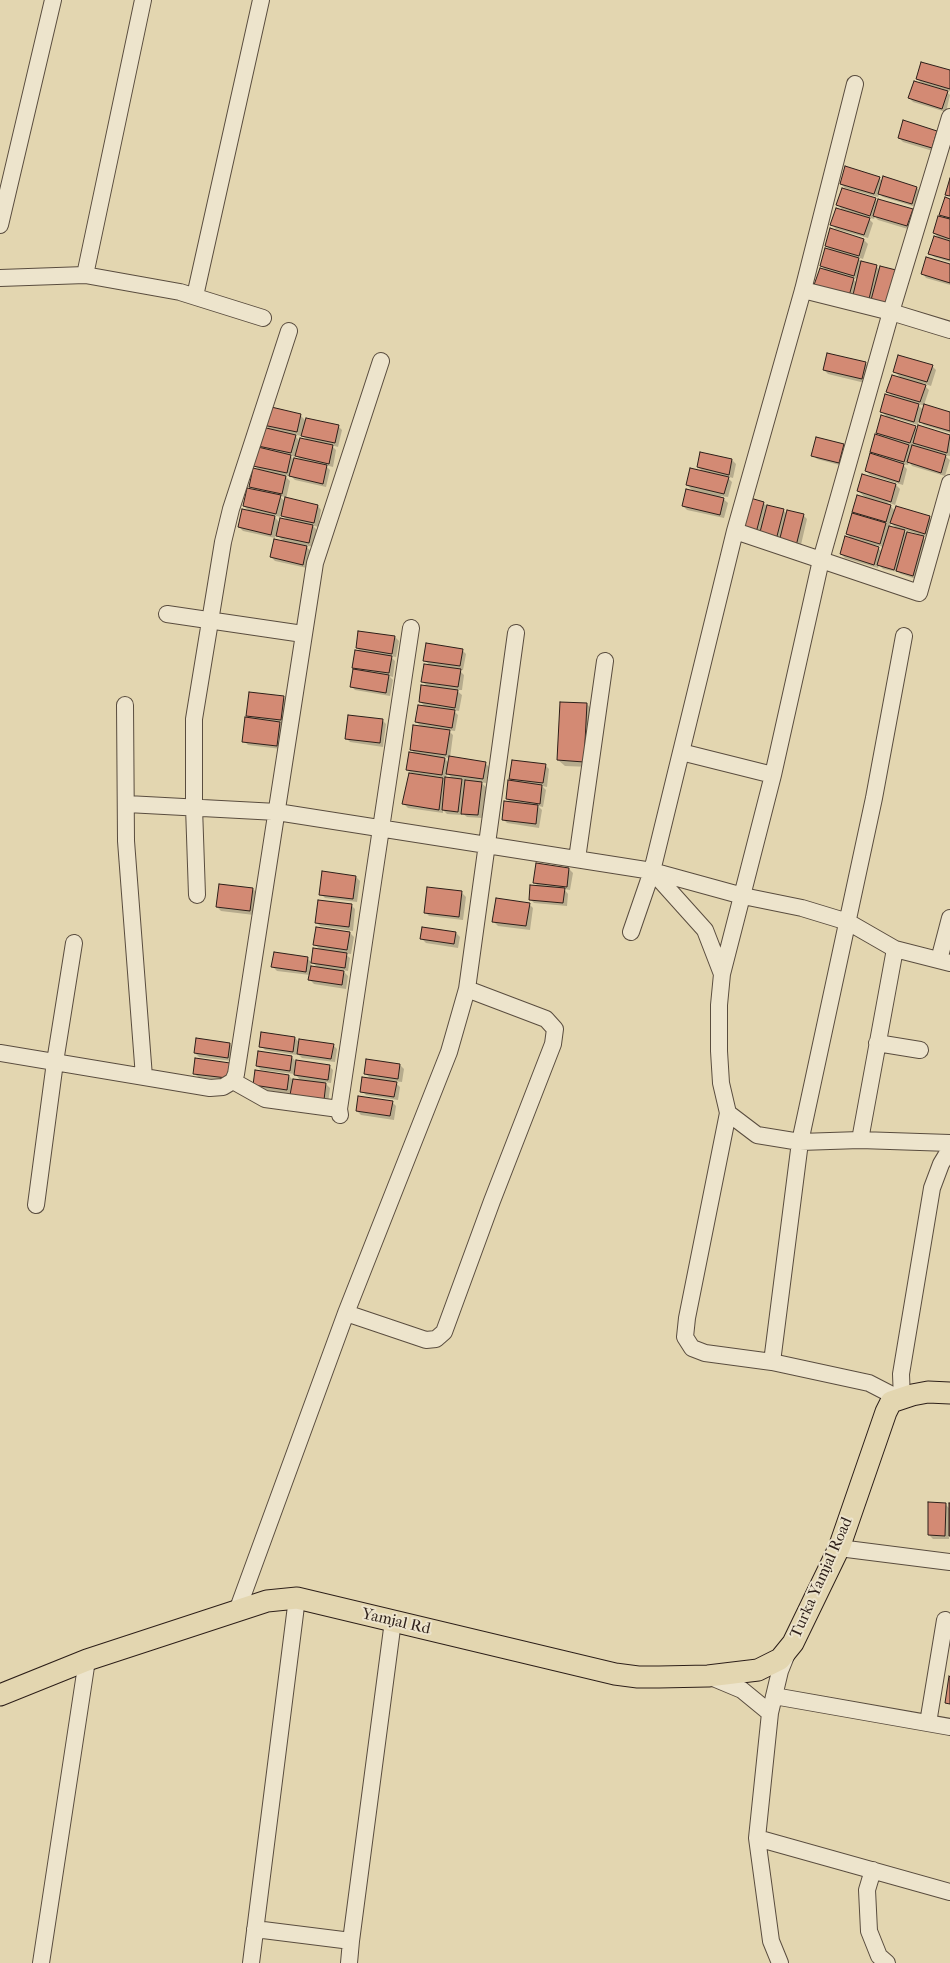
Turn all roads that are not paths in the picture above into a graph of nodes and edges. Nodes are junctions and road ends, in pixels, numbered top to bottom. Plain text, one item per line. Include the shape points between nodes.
1 (53, 0) edge
2 (143, 0) edge
3 (261, 0) edge
4 (855, 84) dead end
5 (950, 117) edge
6 (0, 225) edge
7 (85, 275) junction
8 (0, 278) edge
9 (803, 290) junction
10 (195, 296) junction
11 (891, 312) junction
12 (263, 318) dead end
13 (289, 330) dead end
14 (950, 330) edge
15 (381, 361) dead end
16 (950, 483) edge
17 (735, 531) junction
18 (821, 560) junction
19 (167, 614) dead end
20 (211, 620) junction
21 (411, 628) dead end
22 (516, 632) dead end
23 (304, 634) junction
24 (904, 636) dead end
25 (605, 661) dead end
26 (125, 705) dead end
27 (681, 752) junction
28 (773, 776) junction
29 (127, 804) junction
30 (194, 807) junction
31 (277, 812) junction
32 (382, 828) junction
33 (488, 845) junction
34 (577, 859) junction
35 (652, 871) junction
36 (197, 895) dead end
37 (743, 896) junction
38 (950, 918) edge
39 (848, 922) junction
40 (631, 932) dead end
41 (74, 943) dead end
42 (895, 949) junction
43 (944, 961) edge
44 (722, 974) junction
45 (467, 989) junction
46 (877, 1043) junction
47 (920, 1050) dead end
48 (0, 1053) edge
49 (55, 1062) junction
50 (144, 1077) junction
51 (233, 1081) junction
52 (728, 1113) junction
53 (860, 1140) junction
54 (800, 1142) junction
55 (950, 1142) edge
56 (950, 1149) edge
57 (36, 1204) dead end
58 (346, 1313) junction
59 (772, 1362) junction
60 (950, 1393) edge
61 (902, 1400) junction
62 (839, 1548) junction
63 (950, 1562) edge
64 (297, 1598) junction
65 (237, 1612) junction
66 (945, 1620) dead end
67 (393, 1621) junction
68 (793, 1642) junction
69 (88, 1660) junction
70 (708, 1676) junction
71 (0, 1694) edge
72 (774, 1696) junction
73 (770, 1713) junction
74 (928, 1723) junction
75 (950, 1727) edge
76 (757, 1838) junction
77 (873, 1870) junction
78 (950, 1892) edge
79 (256, 1929) junction
80 (351, 1941) junction
81 (41, 1963) edge
82 (251, 1963) edge
83 (349, 1963) edge
84 (780, 1963) edge
85 (887, 1963) edge

1 - 6 street
2 - 7 street
3 - 10 street
4 - 9 street
5 - 11 street
7 - 8 street
7 - 10 street
9 - 11 street
9 - 17 street
10 - 12 street
11 - 14 street
11 - 18 street
13 - 20 street via 231,509
15 - 23 street via 315,563
16 - 18 street via 919,593
17 - 18 street
17 - 27 street
18 - 28 street
19 - 20 street
20 - 23 street
20 - 30 street via 194,719
21 - 32 street
22 - 33 street
23 - 31 street
24 - 39 street
25 - 34 street
26 - 29 street
27 - 28 street
27 - 35 street
28 - 37 street
29 - 30 street
29 - 50 street via 126,841
30 - 31 street
30 - 36 street
31 - 32 street
31 - 51 street
32 - 33 street
32 - 51 street via 340,1112 265,1099
33 - 34 street
33 - 45 street
34 - 35 street
35 - 37 street
35 - 40 street
35 - 44 street via 705,930
37 - 39 street via 802,908
37 - 44 street
38 - 43 street
39 - 42 street
39 - 54 street
41 - 49 street
42 - 43 street
42 - 46 street
44 - 52 street via 719,1051 721,1083
45 - 58 street via 449,1052
45 - 58 street via 546,1019 555,1029 553,1044 444,1332 436,1340 426,1340
46 - 47 street
46 - 53 street
48 - 49 street
49 - 50 street
49 - 57 street
50 - 51 street via 210,1088 223,1087
52 - 54 street via 757,1135
52 - 59 street via 685,1337 692,1348 705,1353
53 - 54 street
53 - 55 street
54 - 59 street
56 - 61 street via 932,1188 901,1374
58 - 65 street
59 - 61 street via 869,1383
60 - 61 main road via 928,1392
61 - 62 main road, Turka Yamjal Road via 891,1402 886,1412
62 - 63 street
62 - 68 main road, Turka Yamjal Road
64 - 65 main road, Yamjal Rd via 267,1602
64 - 67 main road, Yamjal Rd
64 - 79 street
65 - 69 main road, Yamjal Rd
66 - 74 street
67 - 70 main road, Yamjal Rd via 615,1674 638,1678
67 - 80 street
68 - 70 main road, Yamjal Rd via 780,1659 758,1670
68 - 72 street, Turka Yamjal Road via 780,1671
69 - 71 main road, Yamjal Rd
69 - 81 street
70 - 73 street via 742,1690
72 - 73 street, Turka Yamjal Road
72 - 74 street
73 - 76 street, Turka Yamjal Road
74 - 75 street
76 - 77 street
76 - 84 street, Turka Yamjal Road via 771,1941
77 - 78 street
77 - 85 street via 867,1890 869,1931 879,1956
79 - 80 street
79 - 82 street
80 - 83 street

